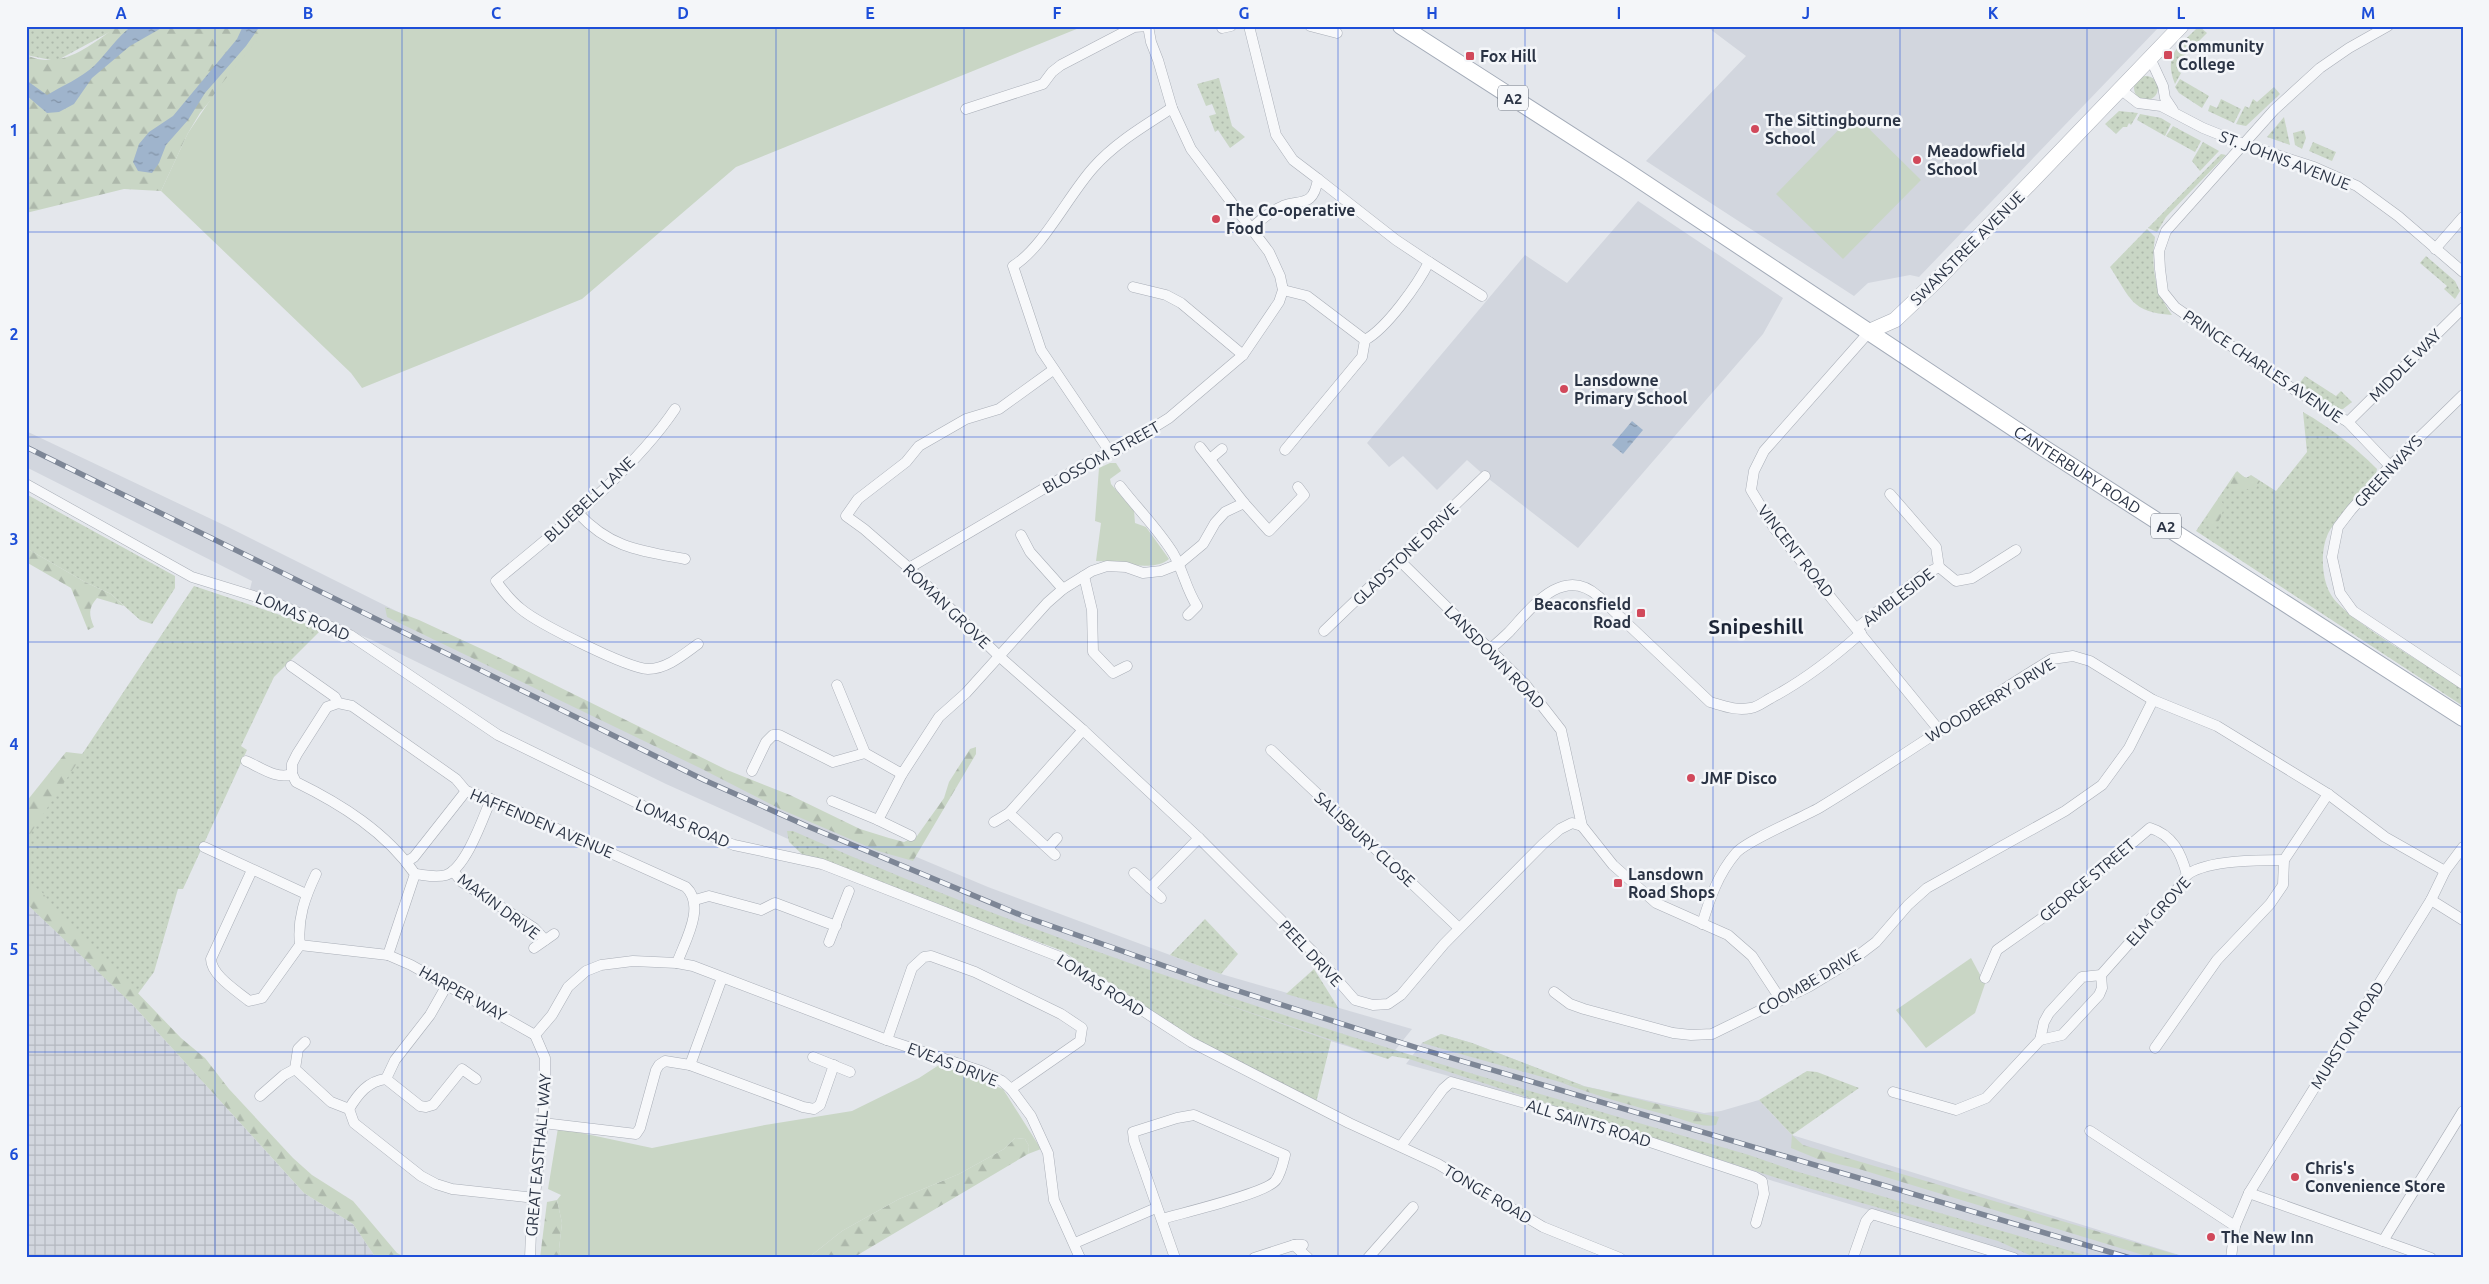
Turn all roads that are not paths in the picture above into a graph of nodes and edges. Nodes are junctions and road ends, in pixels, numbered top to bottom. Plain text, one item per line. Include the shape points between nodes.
1 (1148, 26) edge
2 (1249, 26) edge
3 (1310, 26) edge
4 (1402, 26) edge
5 (2181, 26) edge
6 (2388, 26) edge
7 (1337, 33) dead end
8 (2150, 58) junction
9 (2120, 89) junction
10 (1172, 108) junction
11 (966, 109) dead end
12 (2173, 110) junction
13 (2243, 144) junction
14 (1318, 180) junction
15 (2463, 216) edge
16 (1250, 229) junction
17 (2435, 249) junction
18 (1429, 262) junction
19 (2463, 272) edge
20 (1133, 287) dead end
21 (1282, 290) junction
22 (1482, 296) dead end
23 (2463, 308) edge
24 (1870, 331) junction
25 (1365, 340) junction
26 (1243, 356) junction
27 (1053, 370) junction
28 (2463, 395) edge
29 (675, 409) dead end
30 (2348, 422) junction
31 (1200, 447) dead end
32 (1222, 449) dead end
33 (1285, 450) dead end
34 (1110, 452) junction
35 (1210, 459) junction
36 (2390, 466) junction
37 (1485, 476) dead end
38 (26, 484) edge
39 (1120, 486) dead end
40 (1298, 487) dead end
41 (1890, 494) dead end
42 (1244, 503) junction
43 (578, 513) junction
44 (1021, 535) dead end
45 (2016, 550) dead end
46 (686, 559) dead end
47 (1398, 559) junction
48 (1179, 564) junction
49 (1939, 567) junction
50 (909, 568) junction
51 (1084, 576) junction
52 (1063, 589) junction
53 (1188, 615) dead end
54 (1859, 630) junction
55 (1324, 631) dead end
56 (698, 644) dead end
57 (1489, 650) junction
58 (1000, 657) junction
59 (291, 666) dead end
60 (1128, 666) dead end
61 (2463, 684) edge
62 (837, 685) dead end
63 (1046, 698) joint
64 (2153, 700) junction
65 (338, 703) junction
66 (2463, 718) edge
67 (1083, 730) junction
68 (1939, 730) junction
69 (1271, 750) dead end
70 (865, 752) junction
71 (246, 761) dead end
72 (752, 771) dead end
73 (292, 774) junction
74 (902, 774) junction
75 (466, 791) junction
76 (2328, 794) junction
77 (491, 799) junction
78 (832, 801) dead end
79 (1009, 812) junction
80 (878, 820) junction
81 (994, 822) dead end
82 (1582, 826) junction
83 (910, 836) dead end
84 (1057, 838) dead end
85 (1199, 838) junction
86 (204, 847) dead end
87 (2463, 847) edge
88 (2284, 860) junction
89 (406, 862) junction
90 (252, 870) junction
91 (2445, 870) junction
92 (454, 871) junction
93 (1134, 873) dead end
94 (316, 874) dead end
95 (415, 874) junction
96 (2187, 875) junction
97 (1150, 888) junction
98 (849, 891) dead end
99 (306, 894) junction
100 (1160, 898) dead end
101 (695, 900) junction
102 (2431, 900) junction
103 (2463, 920) edge
104 (1702, 924) junction
105 (836, 926) junction
106 (1459, 928) junction
107 (554, 934) dead end
108 (545, 940) junction
109 (829, 942) dead end
110 (300, 946) junction
111 (534, 948) dead end
112 (388, 955) junction
113 (677, 963) junction
114 (2101, 975) junction
115 (722, 978) junction
116 (1985, 978) dead end
117 (447, 985) junction
118 (1554, 992) dead end
119 (1780, 1000) junction
120 (535, 1035) junction
121 (887, 1040) junction
122 (2040, 1040) junction
123 (305, 1042) dead end
124 (2155, 1048) dead end
125 (812, 1057) dead end
126 (690, 1065) junction
127 (834, 1065) junction
128 (295, 1069) junction
129 (850, 1072) dead end
130 (476, 1079) dead end
131 (386, 1080) junction
132 (1011, 1089) junction
133 (1894, 1092) dead end
134 (260, 1096) dead end
135 (349, 1109) junction
136 (2463, 1111) edge
137 (543, 1123) junction
138 (1356, 1126) joint
139 (2090, 1131) dead end
140 (1402, 1146) junction
141 (2249, 1193) junction
142 (535, 1198) junction
143 (1413, 1207) dead end
144 (1156, 1208) junction
145 (1162, 1219) junction
146 (1756, 1223) dead end
147 (2235, 1226) junction
148 (2383, 1241) junction
149 (1075, 1244) junction
150 (1854, 1256) dead end
151 (1617, 1257) edge
152 (530, 1258) edge
153 (1080, 1258) edge
154 (1175, 1258) edge
155 (1254, 1258) edge
156 (1308, 1258) edge
157 (1368, 1258) edge
158 (2014, 1258) edge
159 (2230, 1258) edge
160 (2431, 1258) edge

1 - 10 street
1 - 11 street via 1134,27 1061,65 1043,84
2 - 14 street via 1276,135 1293,160
3 - 7 street
4 - 24 main road, A2
5 - 8 street, SWANSTREE AVENUE
6 - 13 street, PRINCE CHARLES AVENUE via 2320,68
8 - 9 street, SWANSTREE AVENUE
8 - 12 street
9 - 12 street, ST. JOHNS AVENUE via 2138,103
9 - 24 street, SWANSTREE AVENUE via 1938,280 1895,320
10 - 16 street via 1191,149
10 - 27 street via 1136,130 1093,168 1032,252 1013,266 1041,350
12 - 13 street, ST. JOHNS AVENUE via 2203,128
13 - 17 street, ST. JOHNS AVENUE via 2314,167 2357,186
13 - 30 street, PRINCE CHARLES AVENUE via 2166,231 2159,251 2163,292 2187,317
14 - 16 street via 1316,190 1307,200 1284,206
14 - 18 street
15 - 17 street
16 - 21 street via 1269,252 1280,276
17 - 19 street, ST. JOHNS AVENUE
18 - 22 street
18 - 25 street via 1420,280 1396,311 1372,337
20 - 26 street via 1166,295 1181,303
21 - 25 street via 1307,296
21 - 26 street, BLOSSOM STREET via 1279,302
23 - 30 street, MIDDLE WAY
24 - 54 street, VINCENT ROAD via 1764,451 1754,471 1751,490 1774,528
24 - 66 main road, CANTERBURY ROAD / A2 via 2042,447
25 - 33 street via 1362,356
26 - 34 street, BLOSSOM STREET via 1169,418
27 - 34 street
27 - 50 street, ROMAN GROVE via 999,409 971,416 919,446 906,462 858,499 846,516
28 - 36 street, GREENWAYS
29 - 43 street, BLUEBELL LANE via 662,429
30 - 36 street, PRINCE CHARLES AVENUE
31 - 35 street
32 - 35 street
34 - 50 street, BLOSSOM STREET
35 - 42 street
36 - 61 street, GREENWAYS via 2338,527 2332,557 2340,593 2353,611
37 - 47 street, GLADSTONE DRIVE
38 - 138 street, LOMAS ROAD via 192,577 276,602 350,635 498,734 674,821 734,845 822,864 1060,957 1191,1042
39 - 48 street
40 - 42 street via 1304,495 1269,531
41 - 49 street, AMBLESIDE via 1936,548
42 - 48 street via 1226,512 1215,523 1203,544
43 - 46 street via 602,536 629,548
43 - 56 street, BLUEBELL LANE via 496,581 504,593 522,610 614,659 636,667 661,667
44 - 52 street via 1030,552
45 - 49 street, AMBLESIDE via 1972,578 1956,581
47 - 55 street, GLADSTONE DRIVE
47 - 57 street, LANSDOWN ROAD
48 - 51 street via 1143,573 1107,566
48 - 53 street via 1197,606
49 - 54 street, AMBLESIDE via 1923,575
50 - 58 street, ROMAN GROVE
51 - 52 street
51 - 60 street via 1092,610 1093,652 1113,674
52 - 58 street
54 - 57 street via 1830,661 1801,682 1753,708 1742,709 1710,702 1598,596 1581,586 1569,584 1550,591
54 - 68 street, VINCENT ROAD
57 - 82 street, LANSDOWN ROAD via 1525,684 1561,730
58 - 63 street, ROMAN GROVE
58 - 74 street via 939,717
59 - 65 street, HAFFENDEN AVENUE via 335,697
62 - 70 street
63 - 67 street, PEEL DRIVE
64 - 68 street, WOODBERRY DRIVE via 2090,660 2073,656 2052,659
64 - 76 street, WOODBERRY DRIVE via 2217,726
64 - 119 street, COOMBE DRIVE via 2129,748 2102,785 2065,811 1928,888 1862,954
65 - 73 street via 327,707 297,754
65 - 75 street, HAFFENDEN AVENUE via 352,706 456,779
67 - 79 street
67 - 85 street, PEEL DRIVE
68 - 104 street, WOODBERRY DRIVE via 1845,792 1737,851 1718,880
69 - 106 street, SALISBURY CLOSE
70 - 72 street via 833,762 773,735 766,742
70 - 74 street
71 - 73 street via 278,776
73 - 89 street via 296,782 352,813
74 - 80 street
75 - 77 street, HAFFENDEN AVENUE
75 - 89 street via 414,857
76 - 88 street
76 - 91 street, WOODBERRY DRIVE via 2385,838
77 - 92 street, MAKIN DRIVE via 464,858
77 - 101 street, HAFFENDEN AVENUE via 686,887
78 - 80 street
79 - 81 street
79 - 84 street via 1051,852
80 - 83 street
82 - 104 street, LANSDOWN ROAD via 1613,865 1647,897
82 - 106 street, PEEL DRIVE via 1572,823 1560,829
85 - 97 street
85 - 106 street, PEEL DRIVE via 1313,952 1355,1000 1373,1005 1388,1004 1401,995
86 - 90 street
87 - 91 street, MURSTON ROAD
88 - 96 street, ELM GROVE via 2241,861
88 - 124 street via 2283,885 2270,904 2217,960
89 - 95 street
90 - 99 street
90 - 110 street via 213,952 211,965 249,1001 256,1001 269,991
91 - 102 street, MURSTON ROAD
92 - 95 street, MAKIN DRIVE via 436,877
92 - 108 street, MAKIN DRIVE via 462,882 534,928
93 - 97 street
94 - 99 street
95 - 112 street
96 - 114 street, ELM GROVE
96 - 116 street, GEORGE STREET via 2182,856 2169,838 2150,828 2055,909 1997,950
97 - 100 street
98 - 105 street
99 - 110 street via 301,910
101 - 105 street via 709,896 761,910 775,903
101 - 113 street via 695,911
102 - 103 street
102 - 141 street, MURSTON ROAD
104 - 119 street, LANSDOWN ROAD via 1728,934 1743,947
105 - 109 street
107 - 108 street
108 - 111 street
110 - 112 street
112 - 117 street, HARPER WAY
113 - 115 street
113 - 120 street via 633,961 601,965 586,971 568,986 552,1015
114 - 122 street via 2082,977 2044,1022
114 - 122 street, ELM GROVE via 2099,995 2062,1035
115 - 121 street, EVEAS DRIVE
115 - 126 street
117 - 120 street, HARPER WAY
117 - 131 street via 430,1015 395,1060
118 - 119 street, COOMBE DRIVE via 1570,1004 1584,1009 1692,1036 1712,1034
120 - 137 street, GREAT EASTHALL WAY via 545,1058
121 - 132 street, EVEAS DRIVE via 981,1071
121 - 132 street via 912,968 924,956 975,972 1046,1006 1082,1028 1080,1041
122 - 133 street via 1986,1098 1970,1106 1956,1110
123 - 128 street via 298,1049
125 - 127 street
126 - 127 street via 814,1109 820,1105
126 - 137 street via 665,1061 659,1064 636,1134
127 - 129 street
128 - 134 street
128 - 135 street via 331,1102
130 - 131 street via 462,1069 432,1105 426,1107 420,1106
131 - 135 street via 370,1082
132 - 149 street, EVEAS DRIVE via 1031,1116 1048,1152 1054,1200
135 - 142 street via 354,1123 421,1176 436,1184 452,1189
136 - 148 street
137 - 142 street, GREAT EASTHALL WAY
138 - 140 street, TONGE ROAD
139 - 147 street
140 - 146 street, ALL SAINTS ROAD via 1451,1082 1581,1118 1755,1177 1762,1181 1764,1194
140 - 151 street, TONGE ROAD via 1542,1227
141 - 147 street, MURSTON ROAD
141 - 148 street
142 - 152 street, GREAT EASTHALL WAY
143 - 157 street
144 - 145 street
144 - 145 street via 1133,1132 1194,1115 1285,1154 1276,1182 1269,1186
144 - 149 street
145 - 154 street
147 - 159 street, MURSTON ROAD
148 - 160 street
149 - 153 street, EVEAS DRIVE
150 - 158 street via 1866,1221 1872,1214
155 - 156 street via 1299,1245

